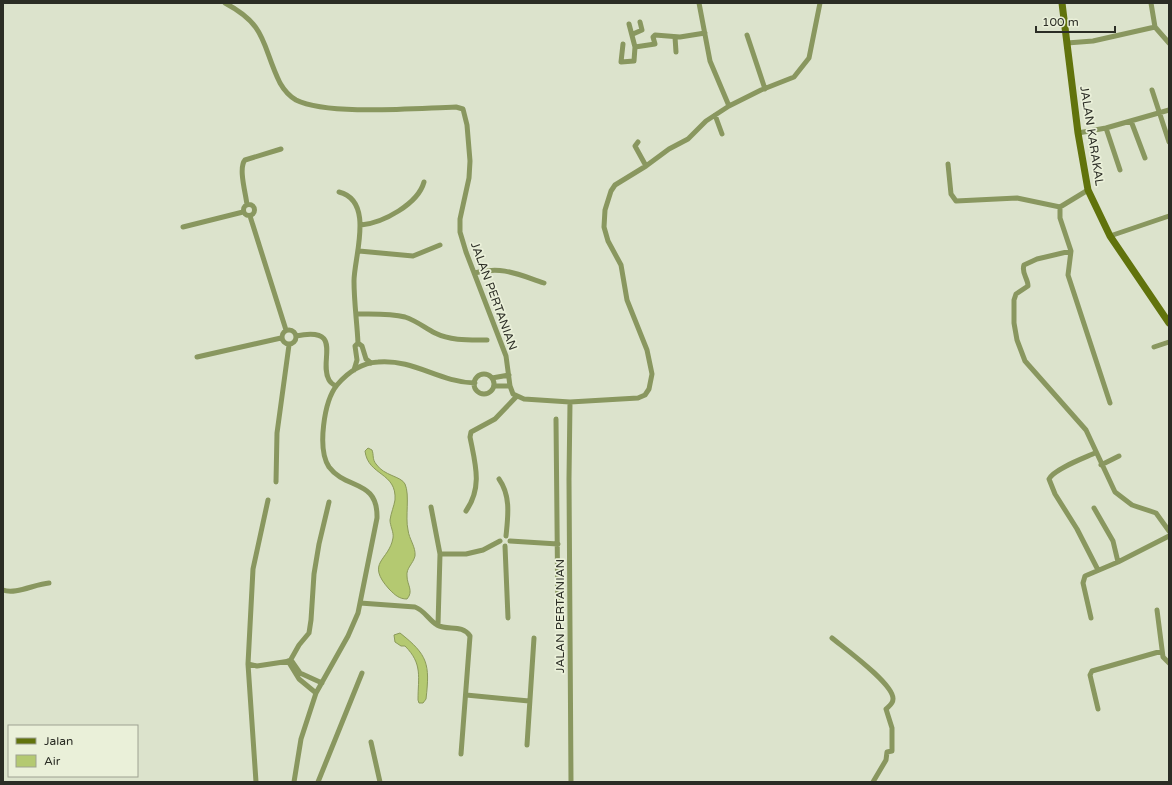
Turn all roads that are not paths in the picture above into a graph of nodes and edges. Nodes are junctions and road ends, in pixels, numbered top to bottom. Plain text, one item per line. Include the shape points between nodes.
1 (225, 3) edge
2 (699, 3) edge
3 (820, 3) edge
4 (1062, 3) edge
5 (1151, 3) edge
6 (640, 22) dead end
7 (629, 24) dead end
8 (1155, 27) junction
9 (705, 33) junction
10 (633, 34) junction
11 (747, 34) dead end
12 (675, 37) junction
13 (1169, 42) edge
14 (1067, 43) junction
15 (623, 44) dead end
16 (635, 47) junction
17 (676, 52) dead end
18 (765, 89) junction
19 (1152, 90) dead end
20 (729, 106) junction
21 (1169, 110) edge
22 (1160, 112) junction
23 (716, 115) junction
24 (1131, 121) junction
25 (1106, 128) junction
26 (1078, 133) junction
27 (722, 134) dead end
28 (638, 142) dead end
29 (1169, 142) edge
30 (281, 149) dead end
31 (1145, 158) dead end
32 (948, 164) dead end
33 (646, 166) junction
34 (1120, 170) dead end
35 (424, 182) dead end
36 (1088, 190) junction
37 (339, 192) dead end
38 (247, 205) junction
39 (1060, 207) junction
40 (243, 212) junction
41 (250, 216) junction
42 (1169, 216) edge
43 (360, 225) junction
44 (182, 227) dead end
45 (1110, 236) junction
46 (440, 245) dead end
47 (359, 251) junction
48 (1071, 251) junction
49 (474, 273) junction
50 (544, 283) dead end
51 (356, 314) junction
52 (1168, 319) edge
53 (286, 330) junction
54 (296, 336) junction
55 (281, 338) junction
56 (487, 340) dead end
57 (1169, 342) edge
58 (358, 343) junction
59 (289, 345) junction
60 (1154, 347) dead end
61 (198, 357) dead end
62 (371, 363) junction
63 (354, 370) junction
64 (508, 375) junction
65 (492, 378) junction
66 (474, 383) junction
67 (336, 386) junction
68 (494, 386) junction
69 (510, 386) junction
70 (516, 397) junction
71 (570, 402) junction
72 (1110, 403) dead end
73 (556, 419) dead end
74 (1095, 453) junction
75 (1119, 456) dead end
76 (1101, 465) junction
77 (499, 479) dead end
78 (276, 482) dead end
79 (268, 500) dead end
80 (329, 502) dead end
81 (431, 507) dead end
82 (1094, 508) dead end
83 (466, 511) dead end
84 (1169, 531) edge
85 (506, 536) junction
86 (1169, 536) edge
87 (500, 541) junction
88 (510, 542) junction
89 (558, 544) junction
90 (505, 546) junction
91 (440, 554) junction
92 (1118, 562) junction
93 (1098, 570) junction
94 (49, 583) dead end
95 (3, 590) edge
96 (360, 603) junction
97 (1157, 610) dead end
98 (508, 618) dead end
99 (1090, 618) dead end
100 (558, 623) dead end
101 (438, 626) junction
102 (534, 638) dead end
103 (832, 638) dead end
104 (1162, 650) junction
105 (290, 661) junction
106 (1169, 663) edge
107 (248, 664) junction
108 (362, 673) dead end
109 (322, 683) junction
110 (316, 693) junction
111 (466, 695) junction
112 (529, 701) junction
113 (1098, 709) dead end
114 (371, 742) dead end
115 (527, 746) dead end
116 (461, 754) dead end
117 (256, 782) edge
118 (294, 782) edge
119 (318, 782) edge
120 (380, 782) edge
121 (571, 782) edge
122 (873, 782) edge

1 - 49 street, JALAN PERTANIAN via 244,15 260,31 283,87 298,101 335,108 463,109 466,113 470,161 459,226
2 - 9 street
3 - 18 street via 809,58 794,77
4 - 14 main road, JALAN KARAKAL
5 - 8 street
6 - 10 street via 642,30
7 - 10 street
8 - 13 street
8 - 14 street via 1093,41
9 - 12 street
9 - 20 street via 711,64
10 - 16 street
11 - 18 street
12 - 16 street via 655,35 655,44
12 - 17 street
14 - 26 main road, JALAN KARAKAL
15 - 16 street via 621,62 634,61
18 - 20 street
19 - 22 street
20 - 23 street
21 - 22 street
22 - 24 street
22 - 29 street
23 - 27 street
23 - 33 street via 688,139
24 - 25 street
24 - 31 street
25 - 26 street
25 - 34 street
26 - 36 main road, JALAN KARAKAL
28 - 33 street via 635,146
30 - 38 street via 243,163
32 - 39 street via 951,194 956,201 1017,198
33 - 71 street via 615,185 605,210 604,227 608,241 622,265 627,300 647,350 652,374 651,383 644,395 638,398
35 - 43 street via 422,188 401,211 371,224
36 - 39 street
36 - 45 main road, JALAN KARAKAL
37 - 43 street via 346,194 356,206
38 - 40 street
38 - 41 street via 252,205 254,209
39 - 48 street via 1060,218
40 - 41 street
40 - 44 street
41 - 53 street
42 - 45 street
43 - 47 street
45 - 52 main road, JALAN KARAKAL
46 - 47 street via 413,256
47 - 51 street via 354,270
48 - 72 street via 1068,275
48 - 74 street via 1037,259 1024,265 1023,272 1028,286 1015,296 1014,323 1025,361 1086,430
49 - 50 street via 494,269
49 - 64 street, JALAN PERTANIAN via 506,356
51 - 56 street via 404,317 445,337
51 - 58 street
53 - 54 street via 291,330
53 - 55 street
54 - 59 street via 295,341
54 - 67 street via 310,334 324,340 328,348 329,380
55 - 59 street
55 - 61 street
57 - 60 street
58 - 62 street via 362,346 366,359
58 - 63 street via 355,346 357,360
59 - 78 street via 277,433
62 - 63 street
62 - 66 street via 404,362 452,381
63 - 67 street
64 - 65 street
64 - 69 street, JALAN PERTANIAN
65 - 66 street via 482,375
65 - 68 street
66 - 68 street via 477,391 482,394 490,392
67 - 96 street via 325,420 323,451 329,467 335,473 372,495 377,511
68 - 69 street
69 - 70 street, JALAN PERTANIAN
70 - 71 street
70 - 83 street via 495,419 471,432 477,482 473,499
71 - 121 street, JALAN PERTANIAN
73 - 89 street
74 - 76 street
74 - 93 street via 1059,470 1049,479
75 - 76 street
76 - 84 street via 1115,492 1132,505 1156,513
77 - 85 street via 507,500
79 - 107 street via 253,569
80 - 105 street via 314,574 309,633 299,644
81 - 91 street
82 - 92 street via 1113,541
85 - 87 street
85 - 88 street
86 - 92 street
87 - 90 street
87 - 91 street via 483,550 466,554
88 - 89 street
88 - 90 street
89 - 100 street
90 - 98 street
91 - 101 street
92 - 93 street
93 - 99 street via 1082,579
94 - 95 street via 10,592
96 - 101 street via 415,607
96 - 109 street via 348,636
97 - 104 street
101 - 111 street via 463,630 470,636
102 - 112 street
103 - 122 street via 882,680 893,697 893,702 886,709 892,728 892,751 886,752 886,760
104 - 106 street via 1164,660
104 - 113 street via 1092,671 1090,674
105 - 107 street via 258,666
105 - 109 street via 300,673
105 - 110 street via 301,681
107 - 117 street
108 - 119 street
109 - 110 street
110 - 118 street via 301,739
111 - 112 street
111 - 116 street
112 - 115 street
114 - 120 street

